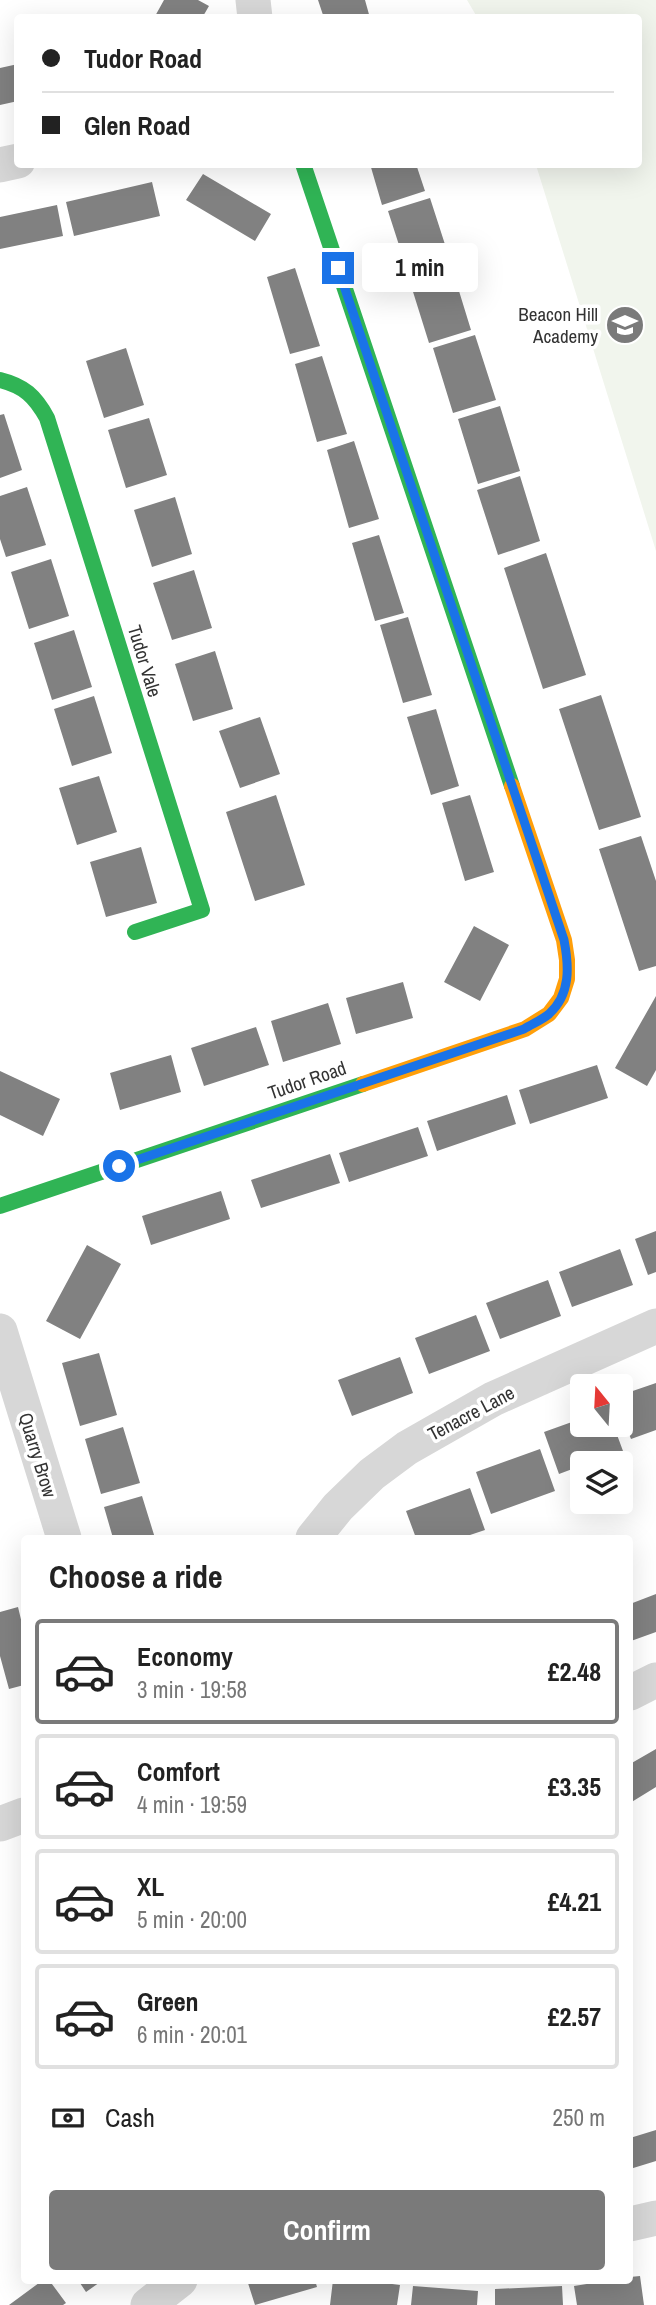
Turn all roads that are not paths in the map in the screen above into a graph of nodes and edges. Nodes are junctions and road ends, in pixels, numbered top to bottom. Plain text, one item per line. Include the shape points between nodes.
1 (304, 168) edge
2 (0, 380) edge
3 (135, 932) dead end
4 (0, 1206) edge
5 (656, 1325) edge
6 (0, 1331) edge
7 (63, 1535) edge
8 (316, 1535) edge
9 (656, 1680) edge
10 (633, 1692) edge
11 (21, 1816) edge
12 (0, 1824) edge
13 (656, 2218) edge
14 (633, 2223) edge
15 (175, 2284) edge
16 (148, 2305) edge

1 - 4 street, Tudor Road via 564,940 569,965 565,992 549,1014 524,1029
2 - 3 street, Tudor Vale via 35,395 47,418 202,910
5 - 8 street, Tenacre Lane via 493,1399 407,1448 372,1474
6 - 7 street, Quarry Brow
9 - 10 street
11 - 12 street
13 - 14 street
15 - 16 street

